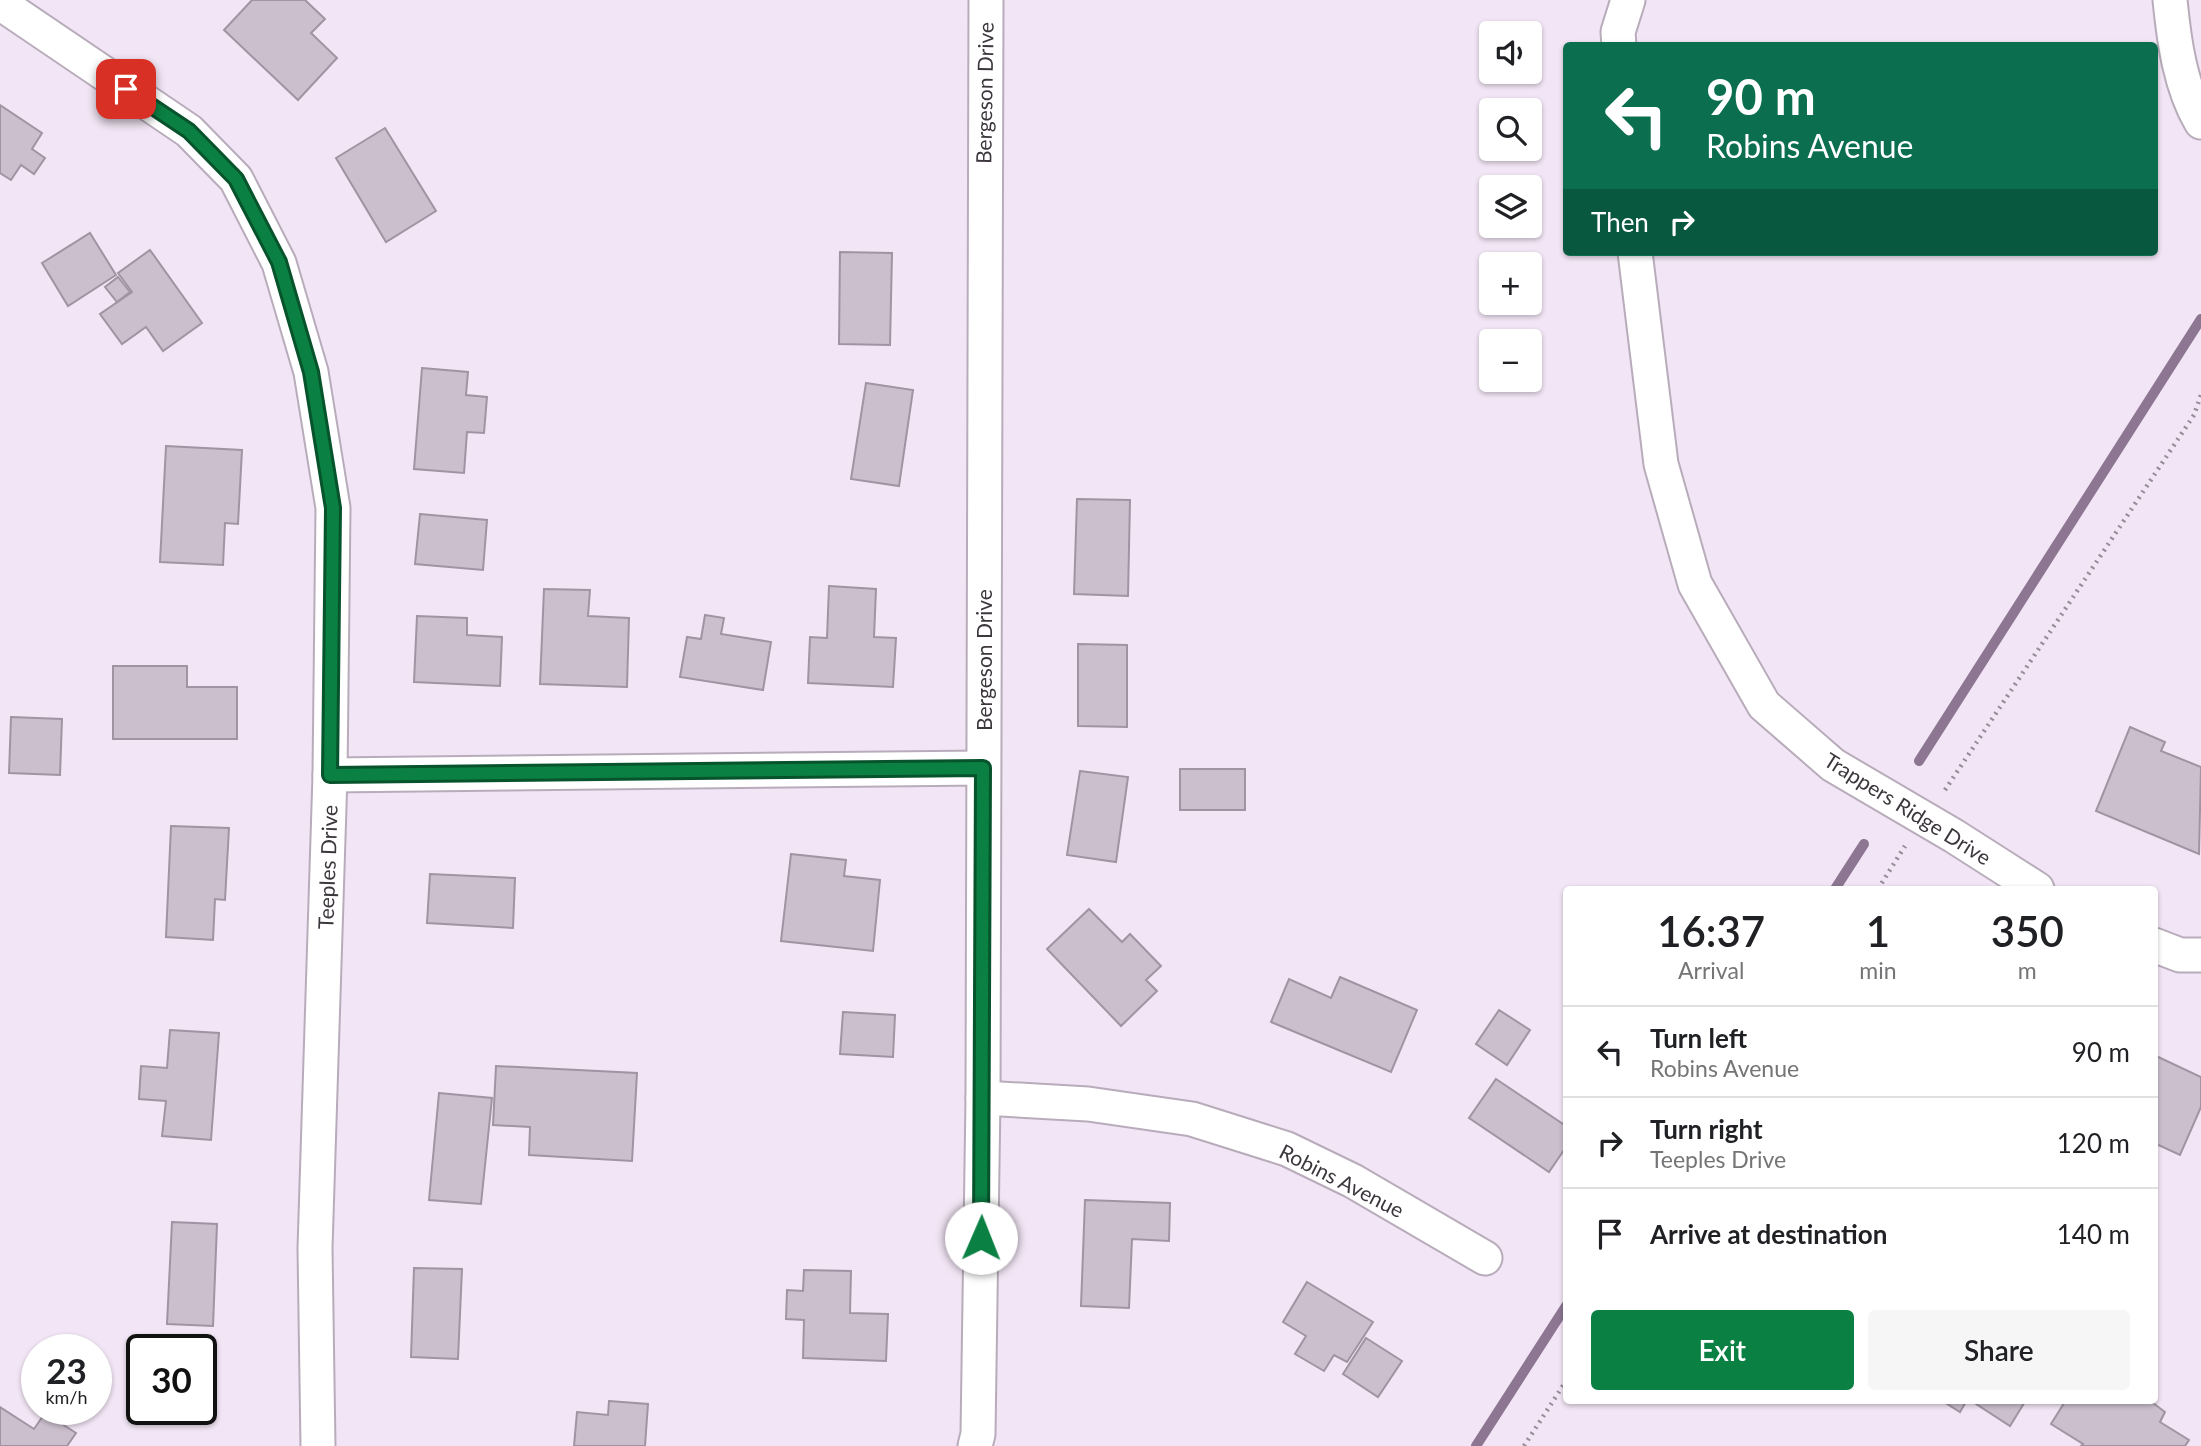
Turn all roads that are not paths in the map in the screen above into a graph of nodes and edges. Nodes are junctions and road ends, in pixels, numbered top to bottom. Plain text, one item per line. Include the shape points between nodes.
1 (986, 0) edge
2 (1628, 0) edge
3 (2169, 0) edge
4 (0, 3) edge
5 (1619, 42) edge
6 (2201, 122) edge
7 (1635, 256) edge
8 (983, 768) junction
9 (330, 775) junction
10 (2032, 886) edge
11 (2158, 947) edge
12 (2201, 955) edge
13 (982, 1098) junction
14 (1485, 1258) dead end
15 (318, 1446) edge
16 (975, 1446) edge

1 - 8 street, Bergeson Drive
2 - 5 street
3 - 6 street via 2189,102
4 - 9 street, Teeples Drive via 189,131 236,179 279,262 311,372 333,508
7 - 10 street, Trappers Ridge Drive via 1661,464 1695,584 1764,705 1833,765
8 - 9 street
8 - 13 street, Bergeson Drive
9 - 15 street, Teeples Drive via 315,1248
11 - 12 street via 2180,955
13 - 14 street, Robins Avenue via 1088,1104 1192,1119 1276,1145 1353,1181
13 - 16 street, Bergeson Drive

